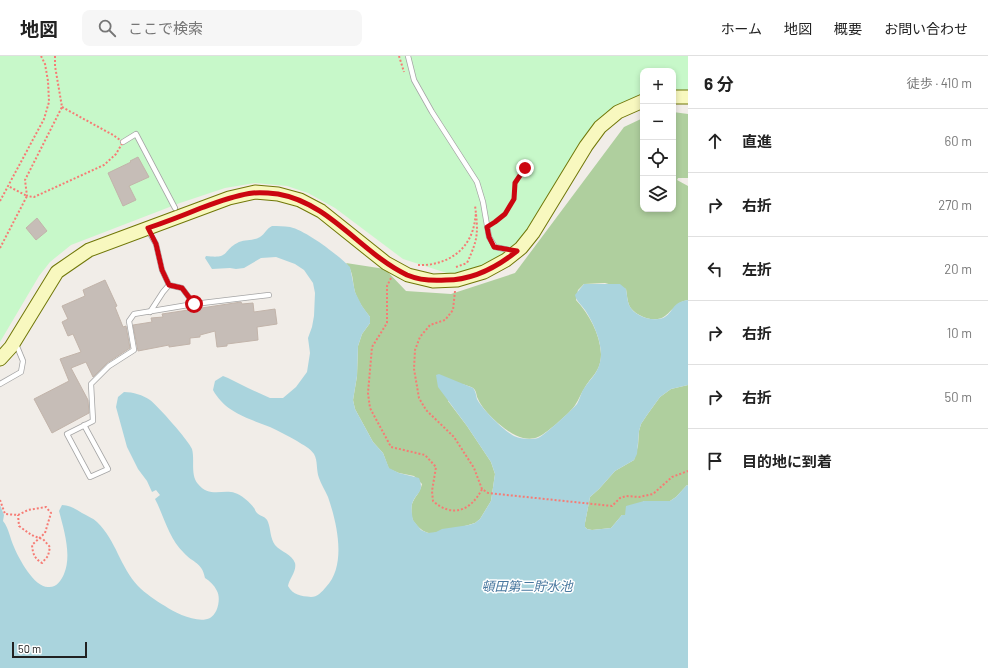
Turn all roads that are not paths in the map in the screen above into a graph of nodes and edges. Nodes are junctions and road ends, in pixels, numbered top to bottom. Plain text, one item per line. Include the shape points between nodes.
1 (408, 56) edge
2 (676, 97) edge
3 (688, 97) edge
4 (640, 102) edge
5 (123, 142) road end
6 (175, 208) dead end
7 (148, 228) junction
8 (517, 251) junction
9 (169, 285) junction
10 (269, 295) dead end
11 (194, 304) junction
12 (150, 312) junction
13 (15, 340) junction
14 (0, 359) edge
15 (0, 384) edge
16 (84, 425) junction

1 - 8 lane via 414,80 477,182 489,237 494,247
2 - 3 street
4 - 8 street via 618,112 600,127 533,233
5 - 6 lane via 136,134
7 - 8 street via 229,198 254,192 278,194 300,200 321,211 386,263 408,275 433,281 455,275 484,272
7 - 9 lane
7 - 13 street via 89,250 57,272
9 - 11 lane via 182,288
9 - 12 lane
10 - 11 lane
11 - 12 lane
12 - 16 lane via 134,314 129,321 134,350 109,366 91,384 93,420
13 - 14 street
13 - 15 lane via 23,361 21,372
16 - 16 lane via 67,434 90,478 108,469

